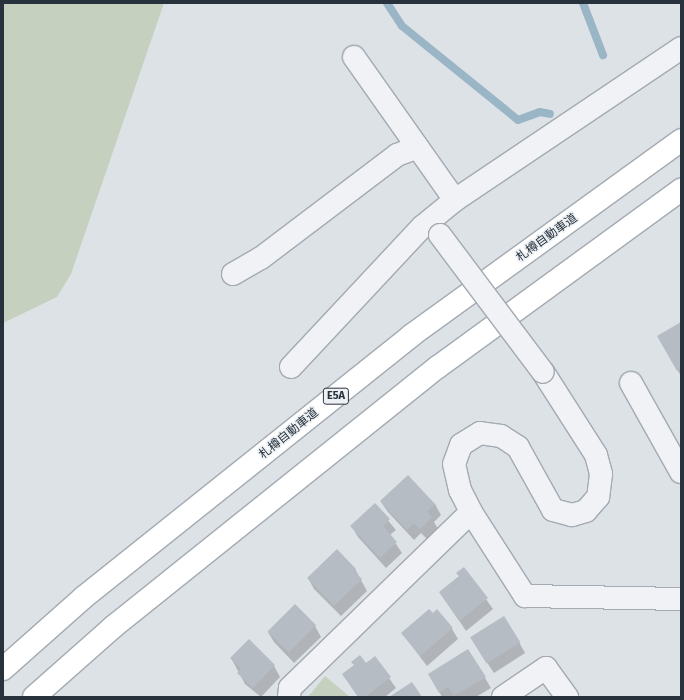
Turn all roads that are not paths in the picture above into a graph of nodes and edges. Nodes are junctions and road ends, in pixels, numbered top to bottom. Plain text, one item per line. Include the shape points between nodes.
1 (681, 48) edge
2 (354, 57) dead end
3 (681, 140) edge
4 (418, 147) junction
5 (681, 190) edge
6 (455, 200) junction
7 (436, 227) junction
8 (233, 274) dead end
9 (291, 367) dead end
10 (631, 383) dead end
11 (681, 472) edge
12 (471, 512) junction
13 (681, 599) edge
14 (3, 669) edge
15 (34, 697) edge
16 (289, 697) edge
17 (503, 697) edge
18 (567, 697) edge

1 - 6 street
2 - 4 street
3 - 14 highway, 札樽自動車道 / E5A via 412,335 84,597
4 - 6 street
4 - 8 street via 397,155 261,258
5 - 15 highway via 438,367 113,627
6 - 7 street
7 - 9 street
7 - 12 street, bridge via 543,372 596,455 601,474 598,497 586,511 572,515 553,510 518,447 501,436 480,433 461,446 454,464 460,490
10 - 11 street
12 - 13 street via 525,596
12 - 16 street via 290,688
17 - 18 street via 546,668

